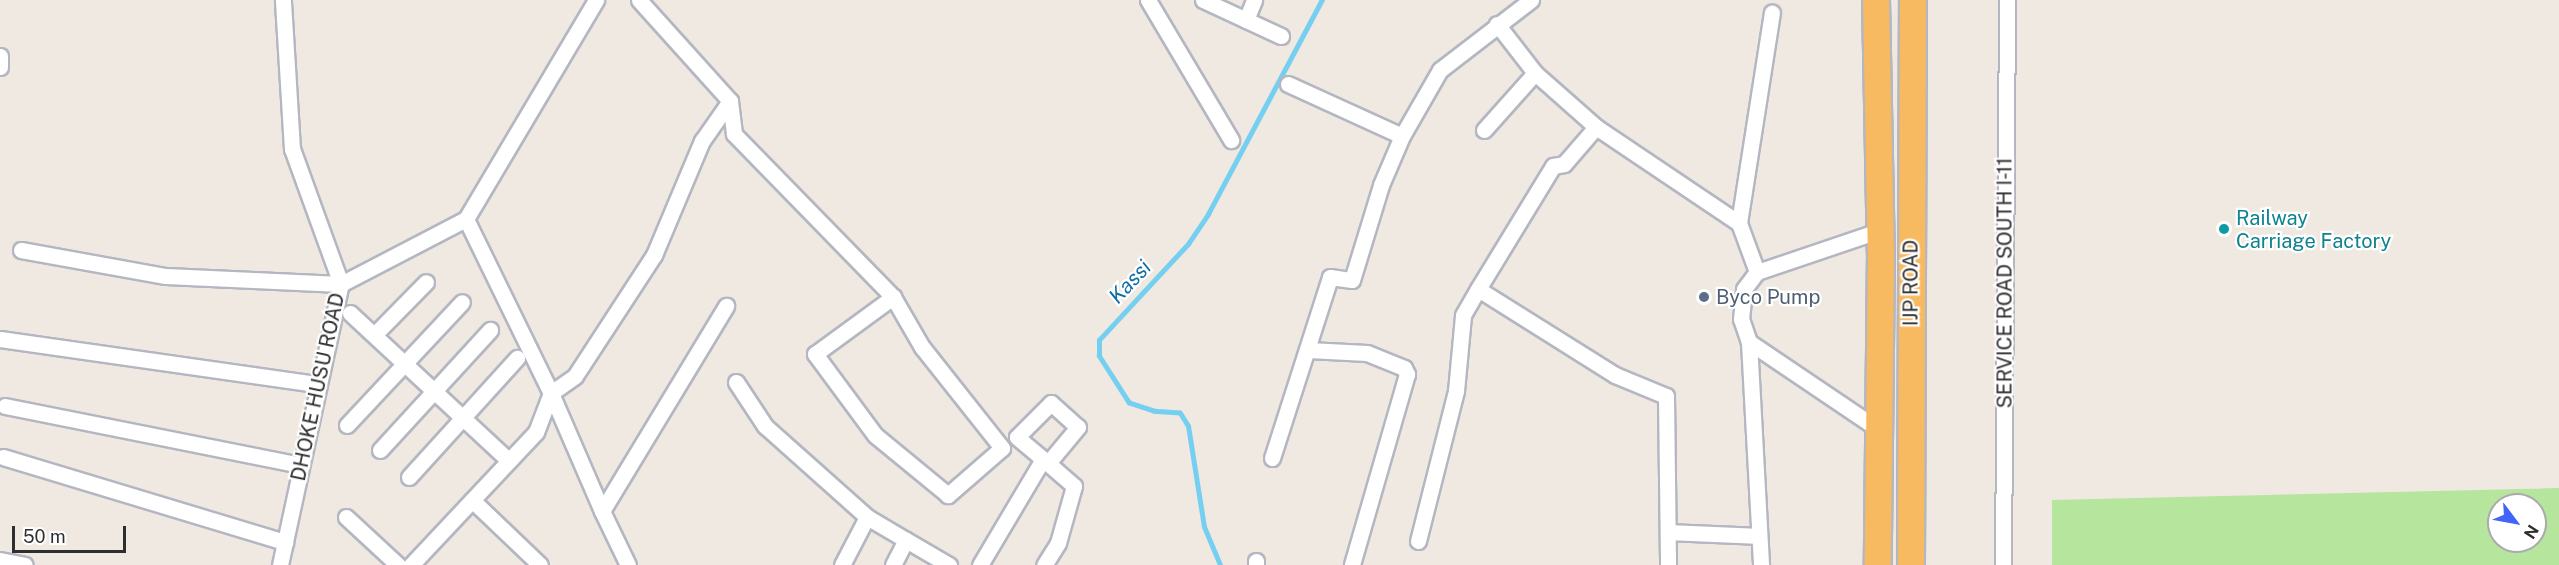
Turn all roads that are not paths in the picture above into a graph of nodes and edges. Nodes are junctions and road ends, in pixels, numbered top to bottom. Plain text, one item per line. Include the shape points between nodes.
1 (283, 0) edge
2 (596, 0) edge
3 (639, 0) edge
4 (1148, 0) edge
5 (1203, 0) edge
6 (1254, 0) edge
7 (1531, 0) edge
8 (1876, 0) edge
9 (1913, 0) edge
10 (2007, 0) edge
11 (1772, 13) dead end
12 (1246, 20) junction
13 (1497, 24) junction
14 (1281, 36) dead end
15 (0, 56) edge
16 (0, 67) edge
17 (1534, 73) junction
18 (1288, 84) dead end
19 (730, 101) junction
20 (1596, 126) junction
21 (1484, 130) dead end
22 (1402, 136) junction
23 (1231, 140) dead end
24 (466, 219) junction
25 (1739, 223) junction
26 (1881, 230) junction
27 (21, 250) dead end
28 (1756, 272) junction
29 (426, 282) dead end
30 (341, 284) junction
31 (1483, 292) junction
32 (893, 297) junction
33 (462, 302) dead end
34 (726, 306) dead end
35 (350, 313) dead end
36 (490, 330) dead end
37 (374, 335) junction
38 (0, 339) edge
39 (1749, 342) junction
40 (1308, 350) junction
41 (517, 358) dead end
42 (404, 364) junction
43 (736, 382) dead end
44 (318, 384) junction
45 (434, 391) junction
46 (550, 393) junction
47 (4, 406) dead end
48 (463, 418) junction
49 (347, 425) dead end
50 (1878, 429) junction
51 (380, 450) dead end
52 (3, 457) dead end
53 (1272, 458) dead end
54 (509, 461) junction
55 (302, 465) junction
56 (409, 477) dead end
57 (472, 500) junction
58 (602, 511) junction
59 (346, 517) dead end
60 (867, 517) junction
61 (1669, 532) junction
62 (1760, 536) junction
63 (906, 540) junction
64 (1418, 541) dead end
65 (285, 542) junction
66 (0, 560) edge
67 (25, 565) edge
68 (280, 565) edge
69 (398, 565) edge
70 (411, 565) edge
71 (540, 565) edge
72 (628, 565) edge
73 (842, 565) edge
74 (893, 565) edge
75 (949, 565) edge
76 (980, 565) edge
77 (1044, 565) edge
78 (1352, 565) edge
79 (1668, 565) edge
80 (1761, 565) edge
81 (1878, 565) edge
82 (1911, 565) edge
83 (2003, 565) edge

1 - 30 street, DHOKE HUSU ROAD via 292,149
2 - 24 street
3 - 19 street
4 - 23 street
5 - 12 street
6 - 12 street
7 - 13 street
8 - 26 highway, IJP ROAD
9 - 82 highway, IJP ROAD
10 - 83 street, SERVICE ROAD SOUTH I-11
11 - 25 street
12 - 14 street
13 - 17 street
13 - 22 street via 1440,70
15 - 16 street
17 - 20 street
17 - 21 street
18 - 22 street
19 - 32 street via 734,134
19 - 46 street via 702,141 654,255 575,376
20 - 25 street
20 - 31 street via 1564,164 1552,166
22 - 40 street via 1381,186 1352,280 1330,277
24 - 30 street
24 - 46 street
25 - 28 street
26 - 28 street
26 - 50 highway, IJP ROAD
27 - 30 street via 166,276
28 - 39 street via 1744,289 1741,319
29 - 37 street
30 - 44 street, DHOKE HUSU ROAD
31 - 61 street via 1615,375 1666,396
31 - 64 street via 1463,315 1456,391
32 - 32 street via 922,347 1002,448 948,495 875,435 815,354
33 - 42 street
34 - 58 street
35 - 37 street
36 - 45 street
37 - 42 street
38 - 44 street
39 - 50 street
39 - 62 street
40 - 53 street
40 - 78 street via 1367,353 1404,368 1407,374
41 - 48 street
42 - 45 street
42 - 49 street
43 - 60 street via 765,426
44 - 55 street, DHOKE HUSU ROAD
45 - 48 street
45 - 51 street
46 - 54 street via 536,432
46 - 58 street
47 - 55 street
48 - 54 street
48 - 56 street
50 - 81 highway, IJP ROAD
52 - 65 street
54 - 57 street
55 - 65 street, DHOKE HUSU ROAD
57 - 70 street
57 - 71 street
58 - 72 street
59 - 69 street
60 - 63 street
60 - 73 street
61 - 62 street
61 - 79 street
62 - 80 street
63 - 74 street
63 - 75 street
65 - 68 street, DHOKE HUSU ROAD
66 - 67 street
76 - 77 street via 1046,461 1074,486 1058,543

